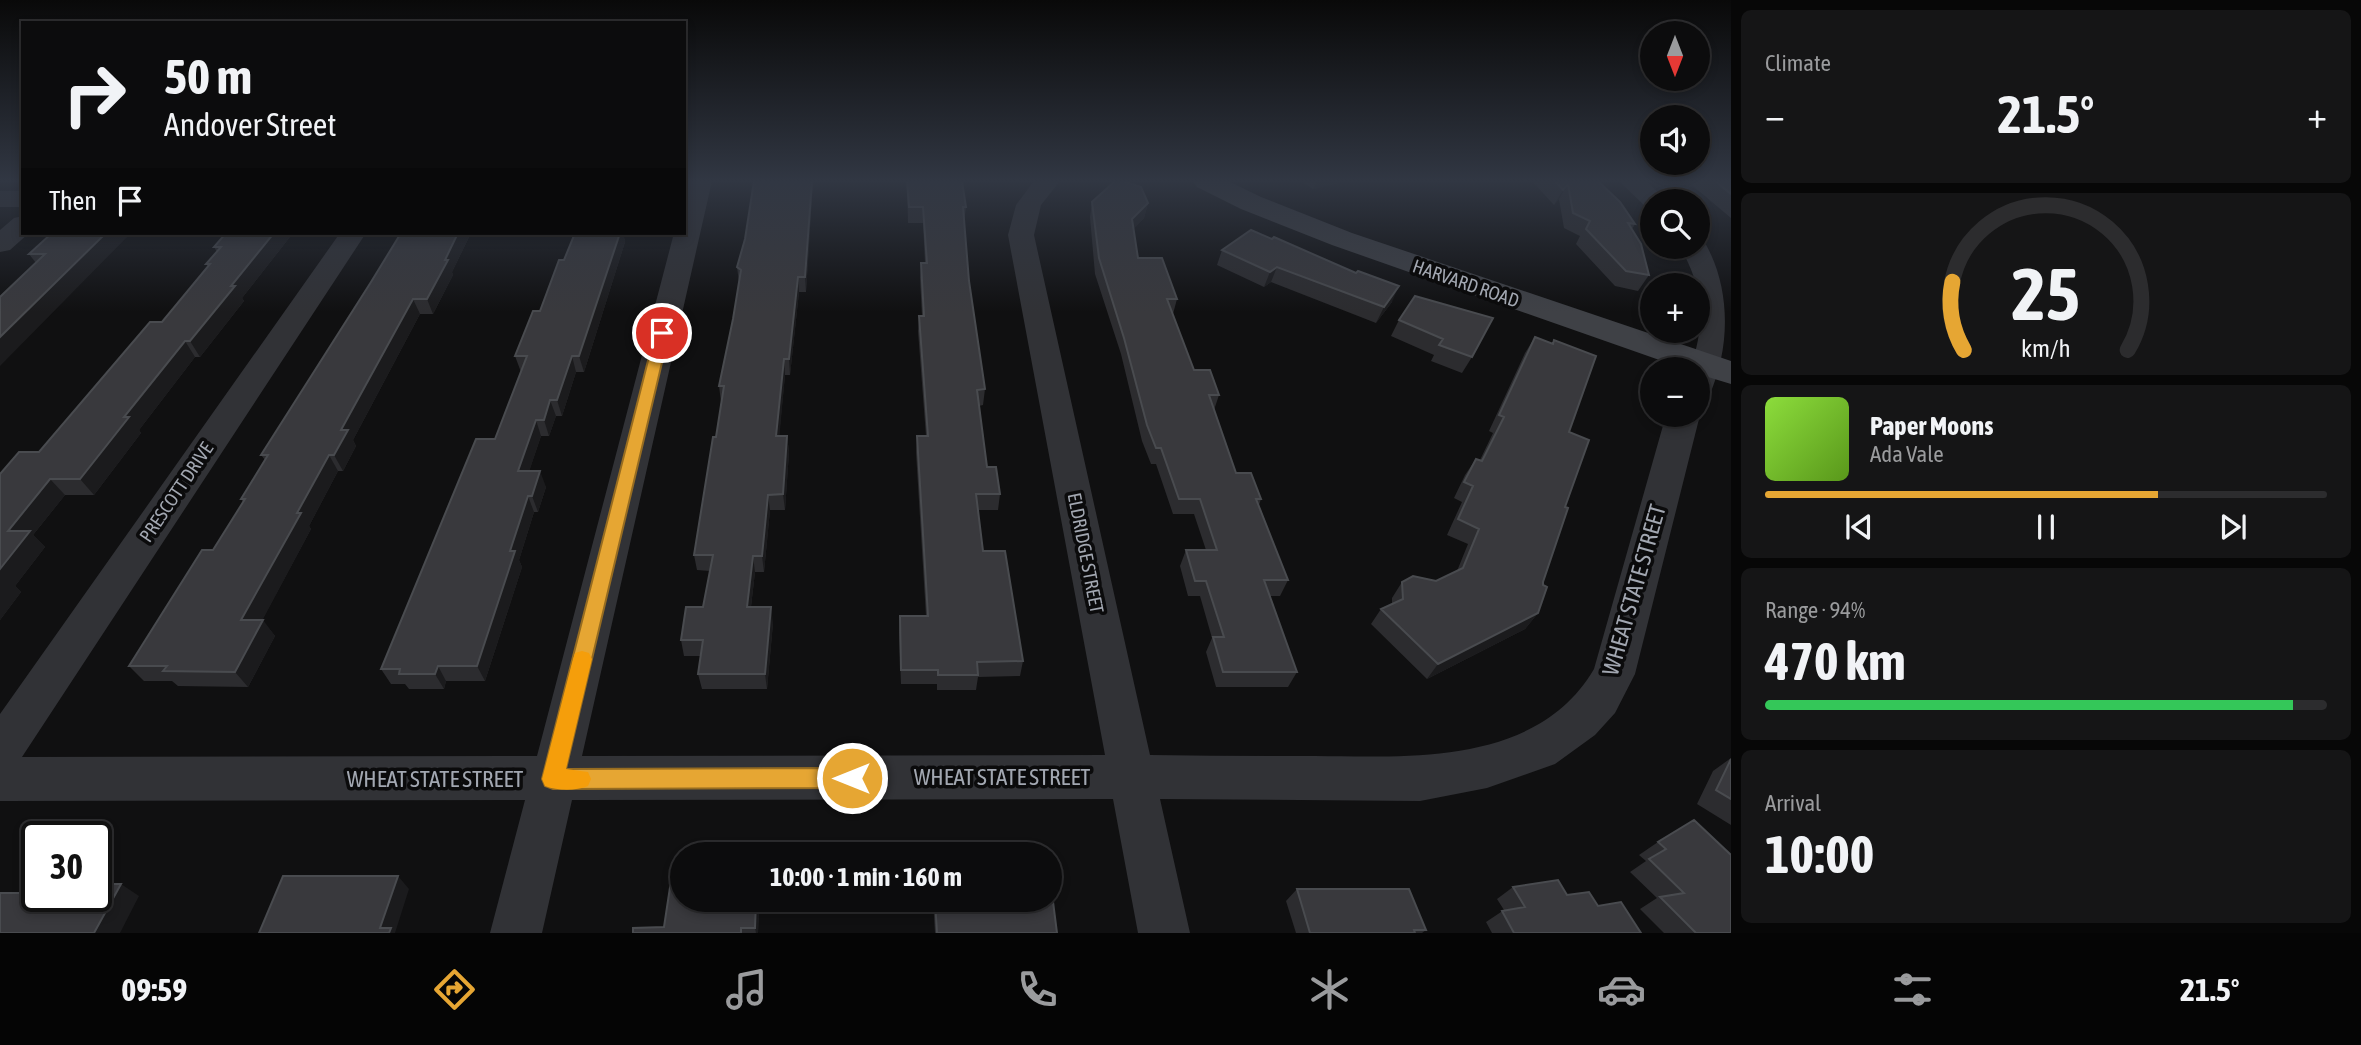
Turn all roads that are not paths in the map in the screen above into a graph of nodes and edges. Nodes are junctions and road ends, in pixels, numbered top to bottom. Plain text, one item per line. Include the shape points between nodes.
1 (1021, 225) edge
2 (1303, 225) edge
3 (21, 226) edge
4 (352, 235) edge
5 (686, 235) edge
6 (0, 244) edge
7 (1699, 259) edge
8 (1712, 375) edge
9 (1681, 427) edge
10 (0, 751) edge
11 (1131, 777) junction
12 (0, 779) edge
13 (553, 779) junction
14 (516, 933) edge
15 (1164, 933) edge

1 - 11 street, ELDRIDGE STREET
2 - 8 street, HARVARD ROAD
3 - 6 street
4 - 10 street, PRESCOTT DRIVE
5 - 13 street
7 - 8 street via 1714,294
9 - 11 street, WHEAT STATE STREET via 1614,674 1600,699 1579,721 1539,749 1487,768 1420,779
11 - 13 street, WHEAT STATE STREET
11 - 15 street, ELDRIDGE STREET
12 - 13 street, WHEAT STATE STREET
13 - 14 street

